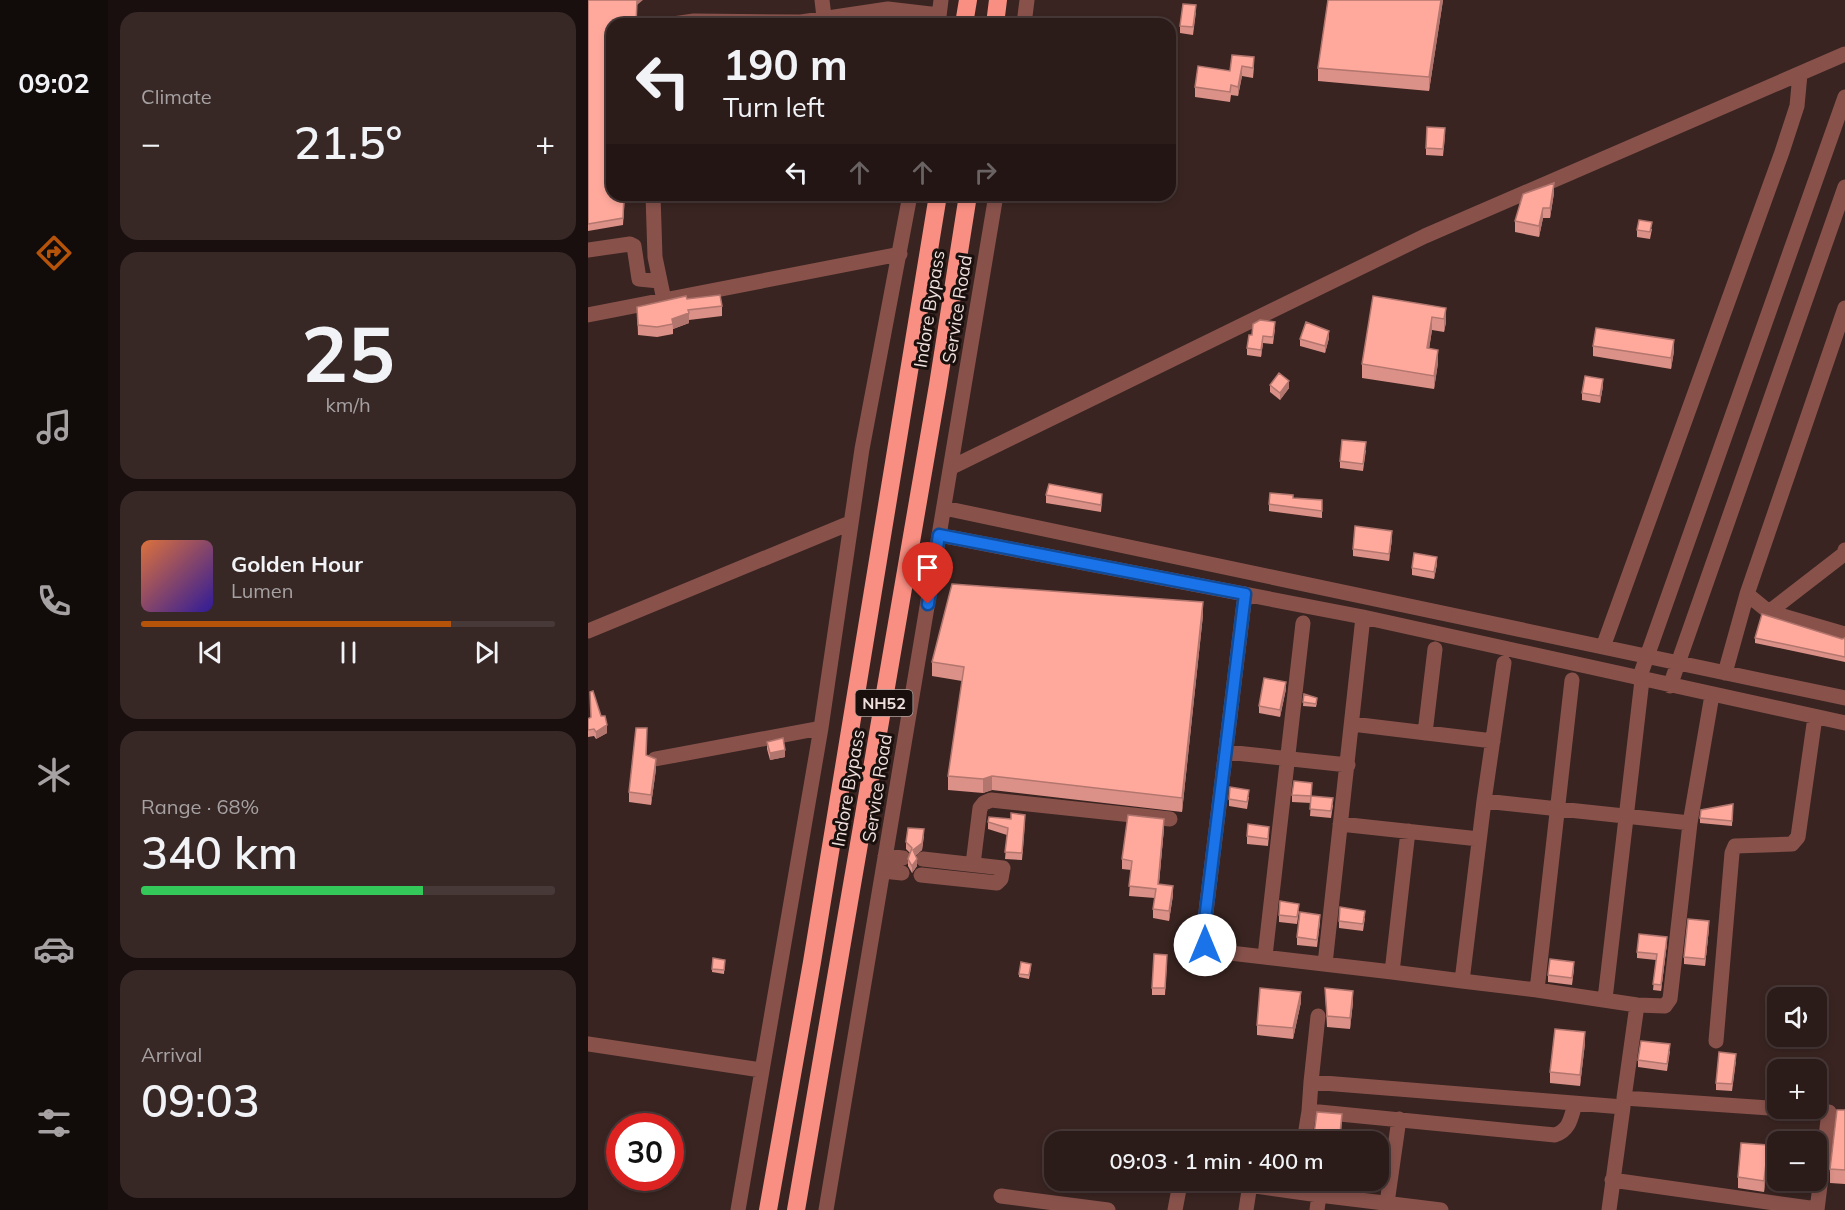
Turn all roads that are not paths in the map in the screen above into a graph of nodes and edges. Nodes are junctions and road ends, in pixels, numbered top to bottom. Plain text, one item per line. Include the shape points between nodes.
1 (822, 0) edge
2 (968, 0) edge
3 (998, 0) edge
4 (1028, 0) edge
5 (939, 13) edge
6 (824, 17) junction
7 (819, 18) edge
8 (965, 18) edge
9 (995, 18) edge
10 (1025, 18) edge
11 (1845, 54) edge
12 (1800, 74) junction
13 (1845, 97) edge
14 (1845, 187) edge
15 (653, 201) edge
16 (909, 201) edge
17 (937, 201) edge
18 (967, 201) edge
19 (995, 201) edge
20 (588, 250) edge
21 (900, 254) junction
22 (660, 281) junction
23 (664, 300) junction
24 (1845, 308) edge
25 (588, 315) edge
26 (952, 467) junction
27 (944, 508) junction
28 (850, 523) junction
29 (939, 535) junction
30 (1845, 552) edge
31 (1245, 594) junction
32 (1747, 594) junction
33 (1769, 612) junction
34 (1363, 617) junction
35 (1303, 623) dead end
36 (588, 631) edge
37 (1845, 634) edge
38 (1603, 647) junction
39 (1435, 649) dead end
40 (1646, 656) junction
41 (1504, 663) dead end
42 (1677, 663) junction
43 (1725, 673) junction
44 (1572, 680) dead end
45 (1641, 680) junction
46 (1670, 686) junction
47 (1712, 695) junction
48 (1845, 698) edge
49 (1815, 717) junction
50 (1845, 723) edge
51 (1352, 724) junction
52 (821, 728) junction
53 (1425, 733) junction
54 (1492, 741) junction
55 (1226, 752) junction
56 (1287, 757) junction
57 (655, 759) edge
58 (1348, 765) junction
59 (1484, 801) junction
60 (1557, 809) junction
61 (1626, 817) junction
62 (1170, 819) dead end
63 (1689, 823) junction
64 (1340, 824) junction
65 (1408, 831) junction
66 (1479, 839) junction
67 (884, 863) junction
68 (973, 864) junction
69 (902, 865) dead end
70 (1265, 956) junction
71 (1325, 964) junction
72 (1392, 972) junction
73 (1462, 981) junction
74 (1537, 990) junction
75 (1605, 999) junction
76 (1637, 1005) junction
77 (1318, 1016) dead end
78 (1716, 1041) dead end
79 (588, 1044) edge
80 (761, 1070) junction
81 (1311, 1082) junction
82 (1624, 1102) junction
83 (1575, 1104) junction
84 (1309, 1111) junction
85 (1829, 1112) junction
86 (1845, 1115) edge
87 (1399, 1119) junction
88 (1306, 1131) edge
89 (1612, 1180) junction
90 (1179, 1191) edge
91 (1249, 1191) edge
92 (1276, 1191) edge
93 (1001, 1196) dead end
94 (1318, 1202) edge
95 (1387, 1207) edge
96 (1817, 1209) edge
97 (738, 1210) edge
98 (768, 1210) edge
99 (796, 1210) edge
100 (826, 1210) edge
101 (1108, 1210) edge
102 (1175, 1210) edge
103 (1246, 1210) edge
104 (1441, 1210) edge
105 (1609, 1210) edge

1 - 6 street
2 - 8 highway
3 - 9 highway
4 - 10 street
5 - 6 street via 888,9
6 - 7 street
11 - 12 street
12 - 26 street via 1425,236
12 - 38 street via 1797,106 1782,152
13 - 40 street
14 - 42 street
15 - 22 street
16 - 21 street
17 - 98 highway, Indore Bypass / NH52
18 - 99 highway, Indore Bypass / NH52
19 - 26 street, Service Road
20 - 22 street via 630,244 634,246 639,279
21 - 23 street
21 - 28 street
22 - 23 street
23 - 25 street
24 - 32 street
26 - 27 street, Service Road
27 - 29 street, Service Road
27 - 38 street
28 - 36 street
28 - 52 street
29 - 31 street
29 - 67 street, Service Road
30 - 33 street
31 - 34 street
31 - 55 street
32 - 33 street
32 - 43 street
33 - 37 street
34 - 45 street
34 - 51 street
35 - 56 street
38 - 40 street
39 - 53 street
40 - 42 street
40 - 45 street
41 - 54 street
42 - 43 street
42 - 46 street
43 - 48 street
44 - 60 street
45 - 46 street
45 - 61 street
46 - 47 street
47 - 49 street
47 - 63 street
49 - 50 street
49 - 78 street via 1798,837 1792,844 1735,846 1732,853
51 - 53 street
51 - 58 street
52 - 57 street
52 - 80 street
53 - 54 street
54 - 59 street
55 - 56 street
55 - 70 street via 1205,945 1214,951
56 - 58 street
56 - 70 street
58 - 64 street
59 - 60 street
59 - 66 street
60 - 61 street
60 - 74 street
61 - 63 street
61 - 75 street
62 - 68 street via 991,800 980,808
63 - 76 street via 1670,999 1665,1006
64 - 65 street
64 - 71 street
65 - 66 street
65 - 72 street
66 - 73 street
67 - 69 street
67 - 100 street, Service Road
68 - 68 street via 1001,867 1001,879 997,883 922,867
70 - 71 street
71 - 72 street
72 - 73 street
73 - 74 street
74 - 75 street
75 - 76 street
76 - 82 street
77 - 81 street
79 - 80 street
80 - 97 street
81 - 83 street
81 - 84 street
82 - 83 street
82 - 85 street
82 - 89 street
83 - 87 street via 1568,1126 1556,1134
84 - 87 street
84 - 88 street
85 - 86 street
85 - 96 street
87 - 95 street
89 - 96 street
89 - 105 street
90 - 102 street
91 - 103 street
92 - 94 street
93 - 101 street
94 - 95 street
95 - 104 street

